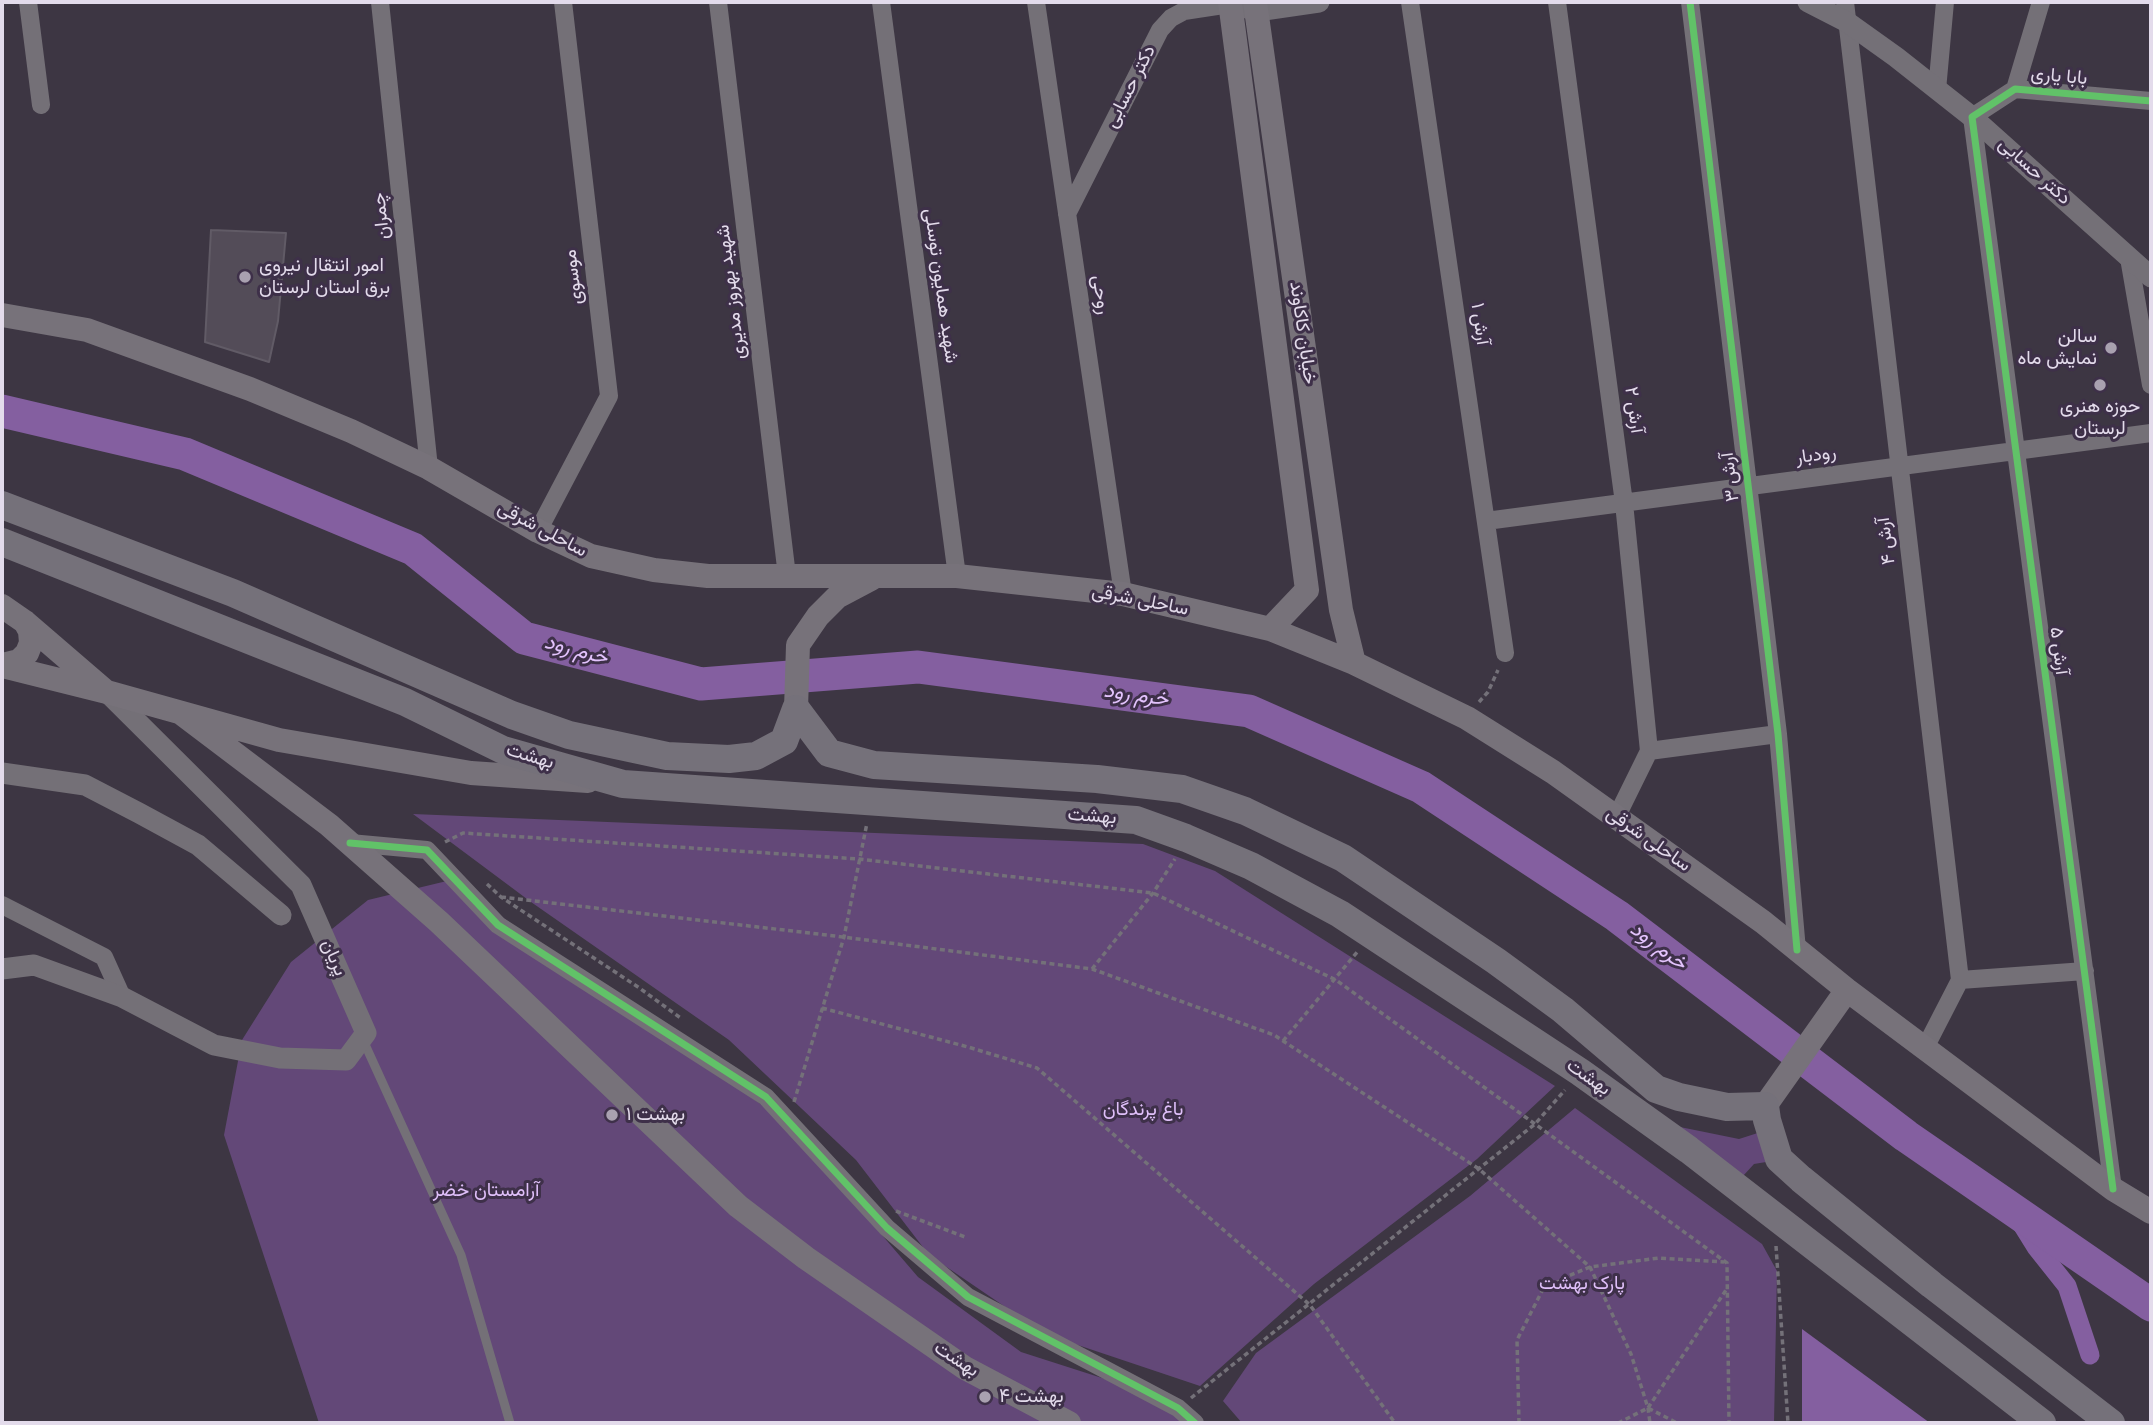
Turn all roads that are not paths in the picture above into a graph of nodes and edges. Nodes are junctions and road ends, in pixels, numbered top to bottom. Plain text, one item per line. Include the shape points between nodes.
1 (27, 2) edge
2 (380, 2) edge
3 (564, 2) edge
4 (718, 2) edge
5 (881, 2) edge
6 (1036, 2) edge
7 (1231, 2) edge
8 (1319, 2) edge
9 (1410, 2) edge
10 (1557, 2) edge
11 (1690, 2) edge
12 (1808, 2) edge
13 (1945, 2) edge
14 (2041, 2) edge
15 (1256, 6) edge
16 (1846, 12) edge
17 (2015, 89) junction
18 (1937, 90) junction
19 (2151, 101) edge
20 (41, 105) dead end
21 (1972, 117) junction
22 (1067, 214) junction
23 (2129, 258) junction
24 (2151, 277) edge
25 (2, 315) edge
26 (2151, 385) edge
27 (2151, 433) edge
28 (2016, 451) junction
29 (1900, 466) junction
30 (429, 468) junction
31 (1748, 486) junction
32 (1624, 503) junction
33 (2, 505) edge
34 (1486, 521) junction
35 (538, 531) junction
36 (2, 542) edge
37 (787, 576) junction
38 (957, 576) junction
39 (875, 577) junction
40 (1339, 589) junction
41 (1307, 590) junction
42 (1123, 594) junction
43 (2, 606) edge
44 (25, 622) junction
45 (1270, 629) junction
46 (1505, 653) road end
47 (1354, 663) junction
48 (2, 666) edge
49 (107, 692) junction
50 (797, 698) junction
51 (181, 713) junction
52 (1778, 734) junction
53 (1649, 751) junction
54 (2, 773) edge
55 (1097, 779) junction
56 (623, 784) junction
57 (1616, 818) junction
58 (1136, 820) junction
59 (350, 843) junction
60 (2, 905) edge
61 (281, 915) dead end
62 (1797, 950) junction
63 (2, 969) edge
64 (2085, 971) junction
65 (1960, 980) junction
66 (1847, 990) junction
67 (122, 997) junction
68 (362, 1039) junction
69 (1925, 1048) junction
70 (1580, 1072) junction
71 (1657, 1088) junction
72 (1765, 1106) junction
73 (1801, 1179) junction
74 (2113, 1189) junction
75 (2151, 1212) edge
76 (1772, 1215) junction
77 (510, 1423) edge
78 (1069, 1423) edge
79 (1195, 1423) edge
80 (2042, 1423) edge
81 (2111, 1423) edge

1 - 20 street
2 - 30 street, چمران
3 - 35 street, موسوی via 609,396
4 - 37 street, شهید بهروز مدیری
5 - 38 street, شهید همایون توسلی
6 - 22 street, روحی
7 - 15 street, دکتر حسابی
7 - 22 street, دکتر حسابی via 1184,11 1160,30
7 - 41 main road, خیابان کاکاوند
8 - 15 street, دکتر حسابی
9 - 34 street, آرش ۱
10 - 32 street, آرش ۲
11 - 31 street, آرش ۳
12 - 16 street, دکتر حسابی
13 - 18 street
14 - 17 street
15 - 40 main road, خیابان کاکاوند
16 - 18 street, دکتر حسابی
16 - 29 street, آرش ۴
17 - 19 street, بابا یاری
17 - 21 street, بابا یاری
18 - 21 street, دکتر حسابی
21 - 23 street, دکتر حسابی
21 - 28 street, آرش ۵
22 - 42 street, روحی
23 - 24 street, دکتر حسابی
23 - 26 street
25 - 30 main road, ساحلی شرقی via 86,330 250,389
27 - 28 street, رودبار
28 - 29 street, رودبار
28 - 64 street, آرش ۵
29 - 31 street, رودبار
29 - 65 street, آرش ۴
30 - 35 main road, ساحلی شرقی
31 - 32 street, رودبار
31 - 52 street, آرش ۳
32 - 34 street, رودبار
32 - 53 street, آرش ۲
33 - 50 main road, بهشت via 233,593 512,715 569,735 667,756 756,756 784,741
34 - 46 street, آرش ۱
35 - 37 main road, ساحلی شرقی via 591,556 654,570 708,576
36 - 56 main road, بهشت via 405,702 503,750
37 - 39 main road, ساحلی شرقی
38 - 39 main road, ساحلی شرقی
38 - 42 main road, ساحلی شرقی
39 - 50 main road via 837,597 798,645
40 - 41 main road via 1335,599 1325,604 1315,603
40 - 47 main road, خیابان کاکاوند
41 - 45 main road
42 - 45 main road, ساحلی شرقی
43 - 44 main road
44 - 48 main road via 31,643 27,653
44 - 49 main road
45 - 47 main road, ساحلی شرقی
47 - 57 main road, ساحلی شرقی via 1467,718
48 - 49 main road
49 - 51 main road
49 - 68 street, پریان via 301,885 366,1033
50 - 55 main road, بهشت via 829,753 874,765
51 - 56 main road via 279,740 471,773
51 - 59 main road, بهشت
52 - 53 street
52 - 62 street, آرش ۳
53 - 57 street
54 - 61 street via 85,785 198,845
55 - 58 main road
55 - 71 main road, بهشت via 1182,789 1245,811 1343,858 1563,1010
56 - 58 main road, بهشت
57 - 62 main road, ساحلی شرقی
58 - 70 main road, بهشت via 1251,866 1339,914
59 - 78 main road, بهشت via 738,1206 965,1368
59 - 79 street via 427,850 498,925 766,1097 887,1228 968,1297 1178,1408
60 - 67 street via 104,957
62 - 66 main road, ساحلی شرقی
63 - 67 street via 34,965
64 - 65 street
64 - 74 street, آرش ۵
65 - 69 street
66 - 69 main road, ساحلی شرقی
66 - 72 main road
67 - 68 street via 214,1045 280,1058 346,1060
68 - 77 lane via 461,1255
69 - 74 main road, ساحلی شرقی
70 - 71 main road
70 - 76 main road, بهشت
71 - 72 main road, بهشت via 1727,1107
72 - 73 main road via 1779,1159
73 - 76 main road via 1788,1173 1772,1179 1766,1194
73 - 81 main road
74 - 75 main road, ساحلی شرقی
76 - 80 main road, بهشت

